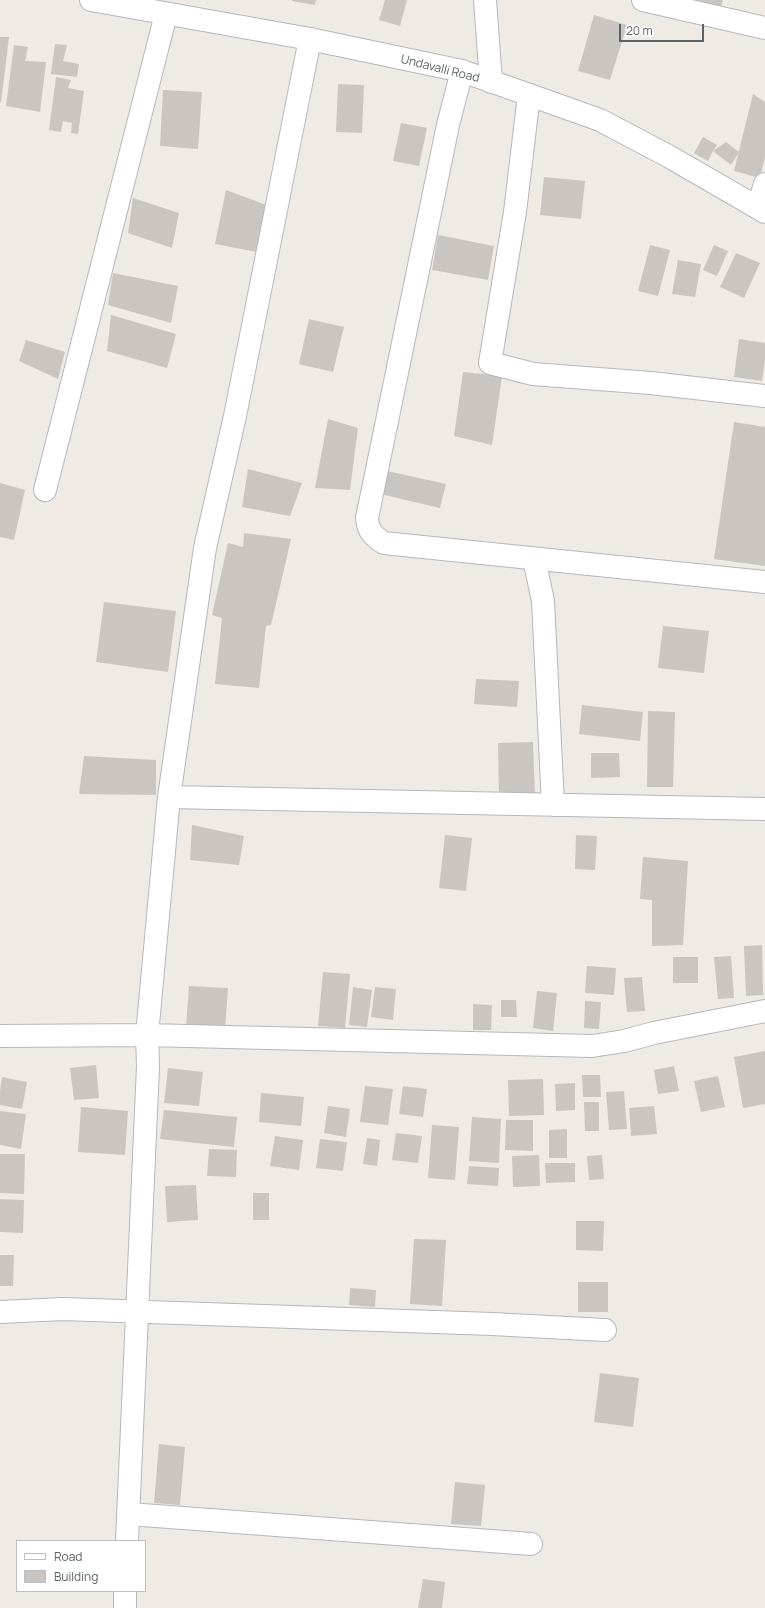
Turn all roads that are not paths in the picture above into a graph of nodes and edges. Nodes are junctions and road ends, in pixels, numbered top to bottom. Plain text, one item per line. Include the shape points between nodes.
1 (90, 0) edge
2 (485, 0) edge
3 (643, 0) edge
4 (166, 14) junction
5 (765, 28) edge
6 (310, 39) junction
7 (462, 72) junction
8 (491, 82) junction
9 (529, 95) junction
10 (765, 184) edge
11 (761, 209) edge
12 (765, 396) edge
13 (45, 490) dead end
14 (534, 559) junction
15 (765, 582) edge
16 (169, 797) junction
17 (553, 805) junction
18 (765, 809) edge
19 (765, 1011) edge
20 (147, 1035) junction
21 (0, 1036) edge
22 (0, 1312) edge
23 (137, 1312) junction
24 (605, 1330) dead end
25 (129, 1514) junction
26 (127, 1540) edge
27 (531, 1544) dead end
28 (125, 1592) edge
29 (125, 1608) edge

1 - 4 street, Undavalli Road
2 - 8 street
3 - 5 street
4 - 6 street, Undavalli Road
4 - 13 street
6 - 7 street, Undavalli Road
6 - 16 street via 236,408 205,548
7 - 8 street, Undavalli Road
7 - 14 street via 448,124 367,518 368,526 371,534 384,543
8 - 9 street, Undavalli Road
9 - 11 street, Undavalli Road via 600,120
9 - 12 street via 515,212 490,363 533,374
10 - 11 street
14 - 15 street
14 - 17 street via 543,601
16 - 17 street
16 - 20 street
17 - 18 street
19 - 20 street via 592,1046
20 - 21 street
20 - 23 street via 148,1066
22 - 23 street via 63,1309
23 - 24 street
23 - 25 street
25 - 26 street
25 - 27 street
28 - 29 street

